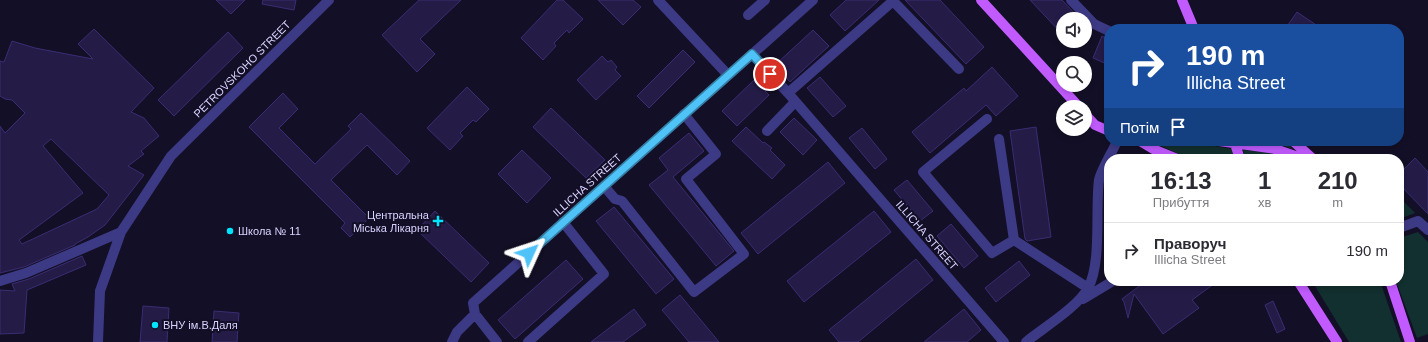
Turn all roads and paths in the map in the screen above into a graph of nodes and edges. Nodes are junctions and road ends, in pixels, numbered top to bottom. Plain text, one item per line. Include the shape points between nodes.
1 (329, 0) edge
2 (658, 0) edge
3 (765, 0) edge
4 (813, 0) edge
5 (981, 0) edge
6 (1071, 0) edge
7 (1182, 0) edge
8 (748, 15) dead end
9 (1192, 24) edge
10 (1104, 28) edge
11 (752, 54) junction
12 (959, 69) dead end
13 (728, 75) junction
14 (788, 93) junction
15 (1073, 100) edge
16 (795, 102) junction
17 (684, 114) junction
18 (987, 118) dead end
19 (1092, 122) edge
20 (1104, 129) edge
21 (767, 131) dead end
22 (998, 139) dead end
23 (1148, 146) edge
24 (1258, 146) edge
25 (1299, 146) edge
26 (1165, 154) edge
27 (1290, 154) edge
28 (1307, 154) edge
29 (1104, 168) edge
30 (604, 186) junction
31 (563, 222) junction
32 (1404, 226) edge
33 (1428, 230) edge
34 (121, 232) junction
35 (1014, 240) junction
36 (0, 281) edge
37 (1104, 286) edge
38 (1301, 286) edge
39 (1392, 286) edge
40 (1088, 288) junction
41 (1079, 301) junction
42 (475, 314) junction
43 (98, 342) edge
44 (452, 342) edge
45 (497, 342) edge
46 (528, 342) edge
47 (1004, 342) edge
48 (1026, 342) edge
49 (1336, 342) edge
50 (1410, 342) edge

1 - 34 street, PETROVSKOHO STREET via 171,156
2 - 13 street
3 - 8 street
4 - 11 street, ILLICHA STREET
5 - 15 main road
6 - 10 street via 1094,24
7 - 9 main road
11 - 13 street, ILLICHA STREET
11 - 14 street, ILLICHA STREET
12 - 14 street via 893,1
13 - 17 street, ILLICHA STREET
14 - 16 street, ILLICHA STREET
16 - 21 street
16 - 47 street, ILLICHA STREET
17 - 30 street, ILLICHA STREET
17 - 30 street via 716,154 686,179 744,254 694,292 622,201 615,199
18 - 35 street via 923,172 992,253
19 - 20 main road
22 - 35 street
23 - 26 main road
24 - 27 main road
25 - 28 main road
29 - 40 street via 1099,178 1094,275
30 - 31 street, ILLICHA STREET
31 - 42 street, ILLICHA STREET via 473,303
31 - 46 street via 604,274
32 - 33 street via 1418,221
34 - 36 street
34 - 43 street, PETROVSKOHO STREET via 100,291
35 - 40 street
37 - 41 street
38 - 49 main road
39 - 50 main road
40 - 41 street
41 - 48 street
42 - 44 street via 457,332
42 - 45 street

